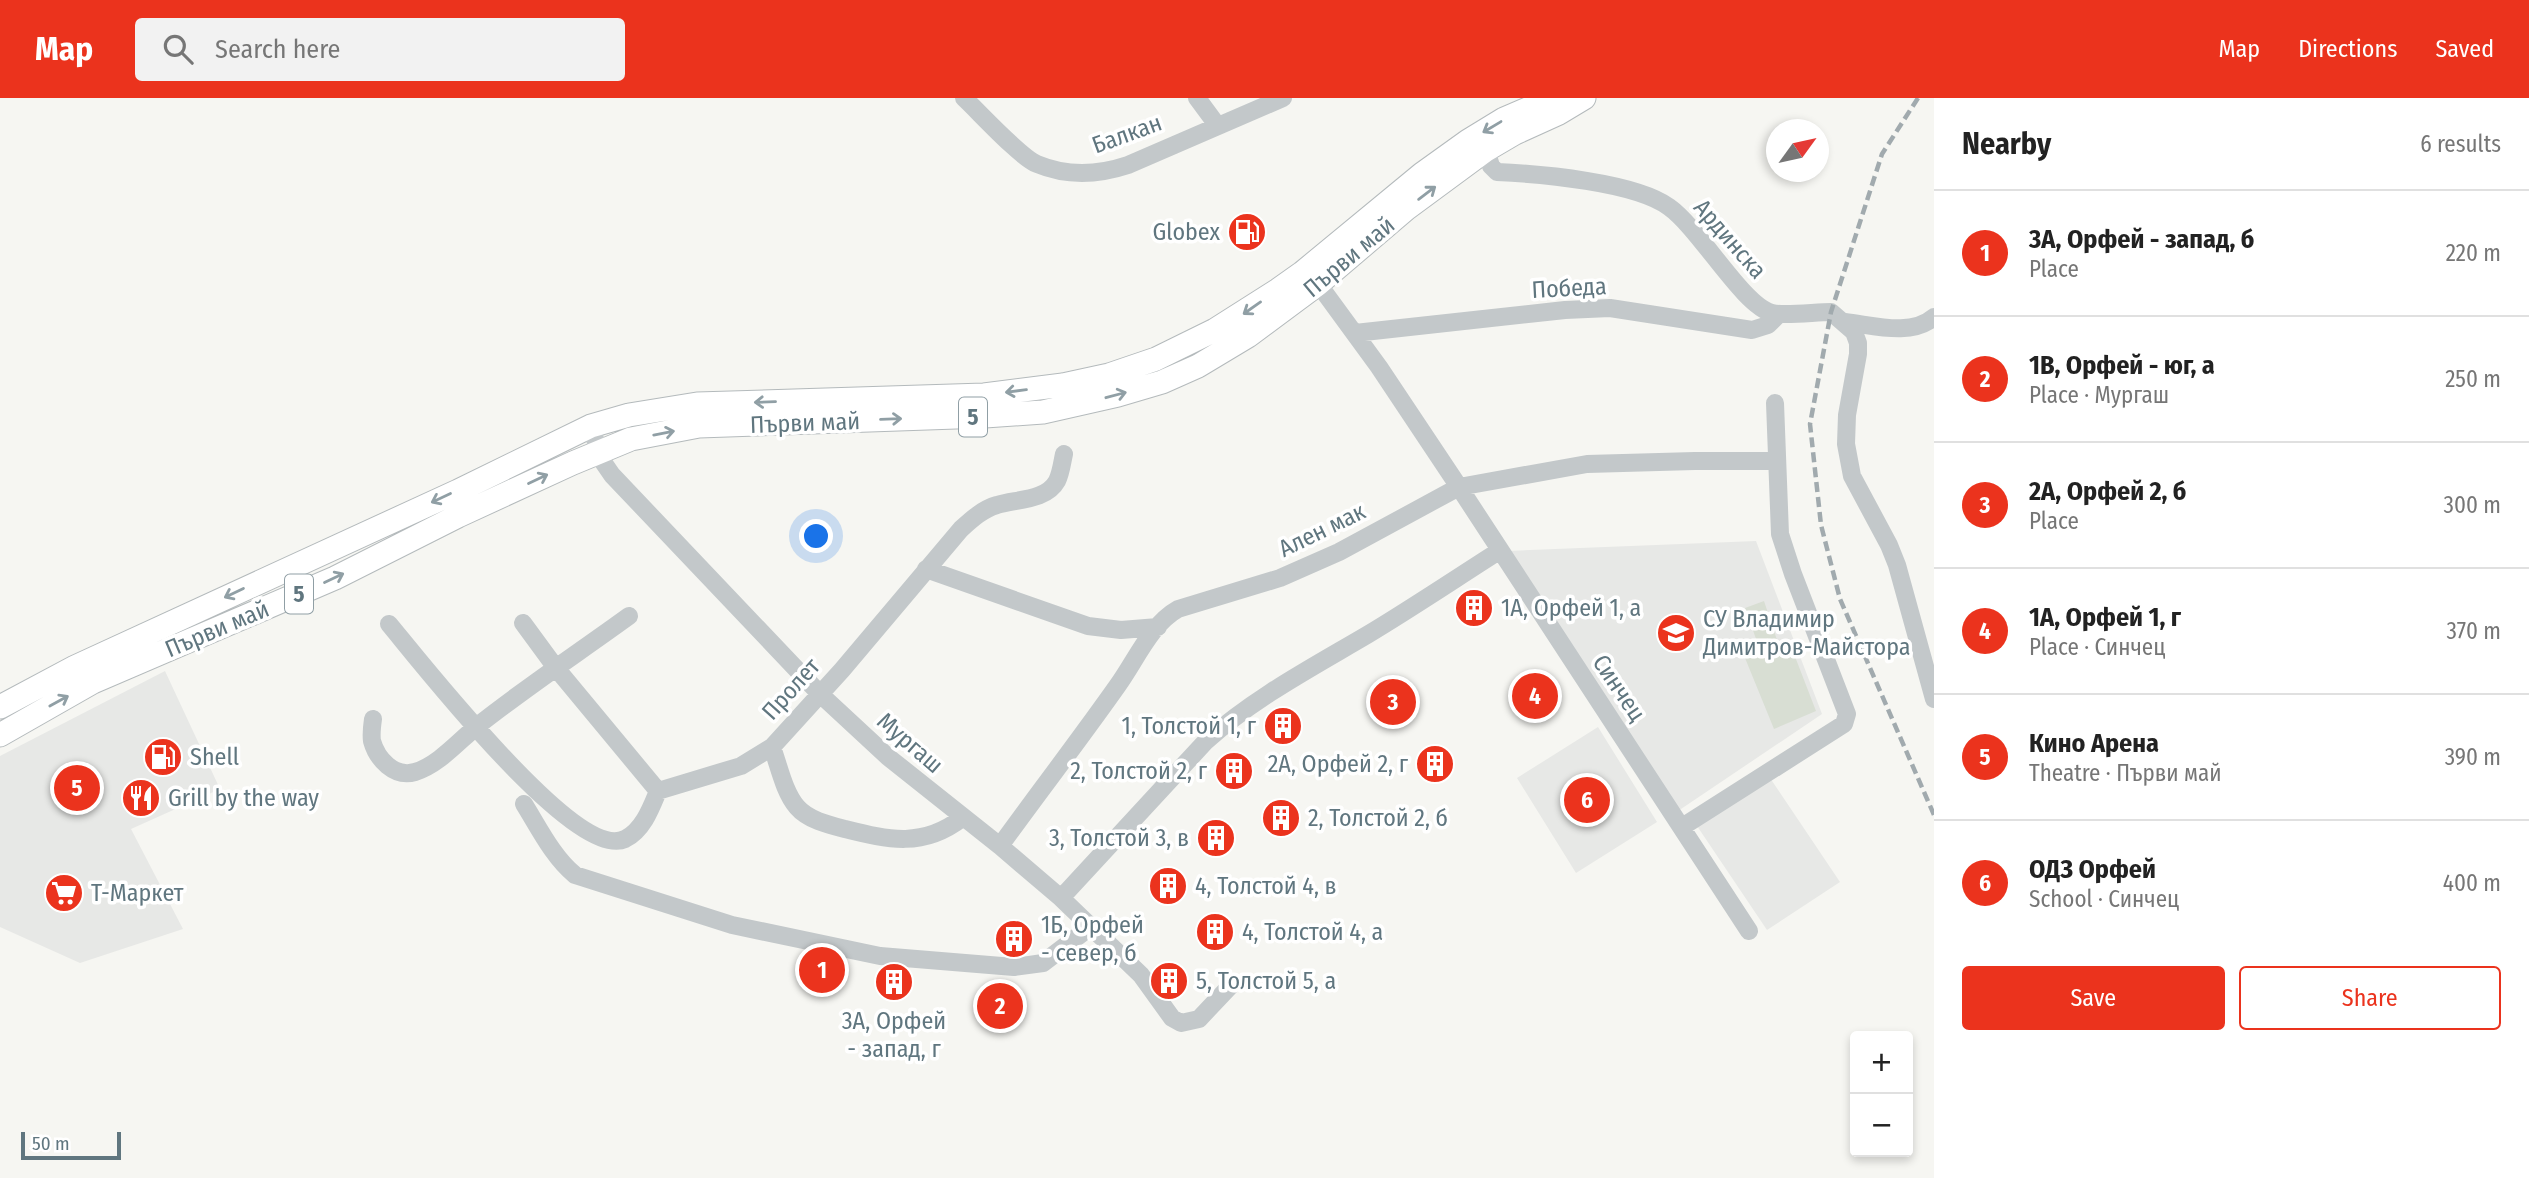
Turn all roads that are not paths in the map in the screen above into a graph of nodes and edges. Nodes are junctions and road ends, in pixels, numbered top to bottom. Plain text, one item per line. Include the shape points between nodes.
1 (964, 98) edge
2 (1197, 98) edge
3 (1283, 98) edge
4 (1553, 98) edge
5 (1584, 98) edge
6 (1217, 125) junction
7 (1486, 149) junction
8 (1313, 276) junction
9 (1779, 314) junction
10 (1934, 317) edge
11 (1845, 322) junction
12 (1355, 333) junction
13 (1775, 403) dead end
14 (591, 426) junction
15 (599, 452) junction
16 (1064, 454) dead end
17 (1777, 461) junction
18 (1459, 487) junction
19 (1499, 551) junction
20 (926, 569) junction
21 (629, 616) dead end
22 (523, 623) dead end
23 (389, 624) dead end
24 (1158, 627) junction
25 (556, 668) junction
26 (820, 694) junction
27 (1934, 699) edge
28 (0, 708) edge
29 (373, 719) dead end
30 (476, 727) junction
31 (0, 735) edge
32 (772, 747) junction
33 (658, 791) junction
34 (524, 804) dead end
35 (962, 818) junction
36 (1682, 827) junction
37 (1000, 846) junction
38 (1060, 898) junction
39 (1090, 927) junction
40 (1749, 931) dead end
41 (1232, 984) dead end

1 - 6 street, Балкан via 1036,164 1081,174 1128,164
2 - 6 street
3 - 6 street, Балкан
4 -> 8 main road, Първи май / 5 via 1504,119 1422,174
5 - 7 main road, Първи май / 5
8 -> 7 main road, Първи май / 5
7 - 9 street, Ардинска via 1497,172 1610,186 1652,197 1681,216 1746,297
8 - 12 street, Синчец
8 -> 14 main road, Първи май / 5 via 1156,359 1063,385 984,395 697,404
15 -> 8 main road, Първи май / 5 via 631,439 699,426 985,416 1043,412 1105,398 1163,382 1198,366 1248,336
9 - 11 street, Ардинска via 1831,312
9 - 12 street, Победа via 1768,325 1752,330 1611,308
10 - 11 street, Ардинска via 1919,327
11 - 27 street via 1858,343 1847,415 1852,477 1897,565
12 - 18 street, Синчец
13 - 17 street
14 - 15 street, Мургаш
14 -> 28 main road, Първи май / 5 via 75,667
15 - 26 street, Мургаш via 612,475
31 -> 15 main road, Първи май / 5 via 93,682 335,578
16 - 20 street, Пролет via 1057,480 1047,491 976,515
17 - 18 street, Ален мак via 1587,464
17 - 36 street via 1780,534 1847,714 1844,724
18 - 19 street, Синчец
18 - 24 street, Ален мак via 1339,552 1280,578 1178,609
19 - 36 street, Синчец
19 - 38 street via 1230,719
20 - 24 street via 1088,626 1121,631
20 - 26 street, Пролет
21 - 25 street
22 - 25 street
23 - 30 street
24 - 37 street, Ален мак
25 - 30 street
25 - 33 street
26 - 32 street, Пролет
26 - 35 street, Мургаш
29 - 30 street via 371,738 377,753 387,767 398,772 413,773 427,766
30 - 33 street via 541,795 583,828 604,838 617,841 636,831
32 - 33 street, Пролет via 741,766
32 - 35 street via 796,806 827,824 903,840 929,836
34 - 39 street via 555,854 575,876 745,928 880,957 1014,967 1043,963
35 - 37 street, Мургаш
36 - 40 street, Синчец
37 - 38 street, Мургаш
38 - 39 street, Мургаш
39 - 41 street, Мургаш via 1141,975 1172,1018 1181,1023 1199,1019

